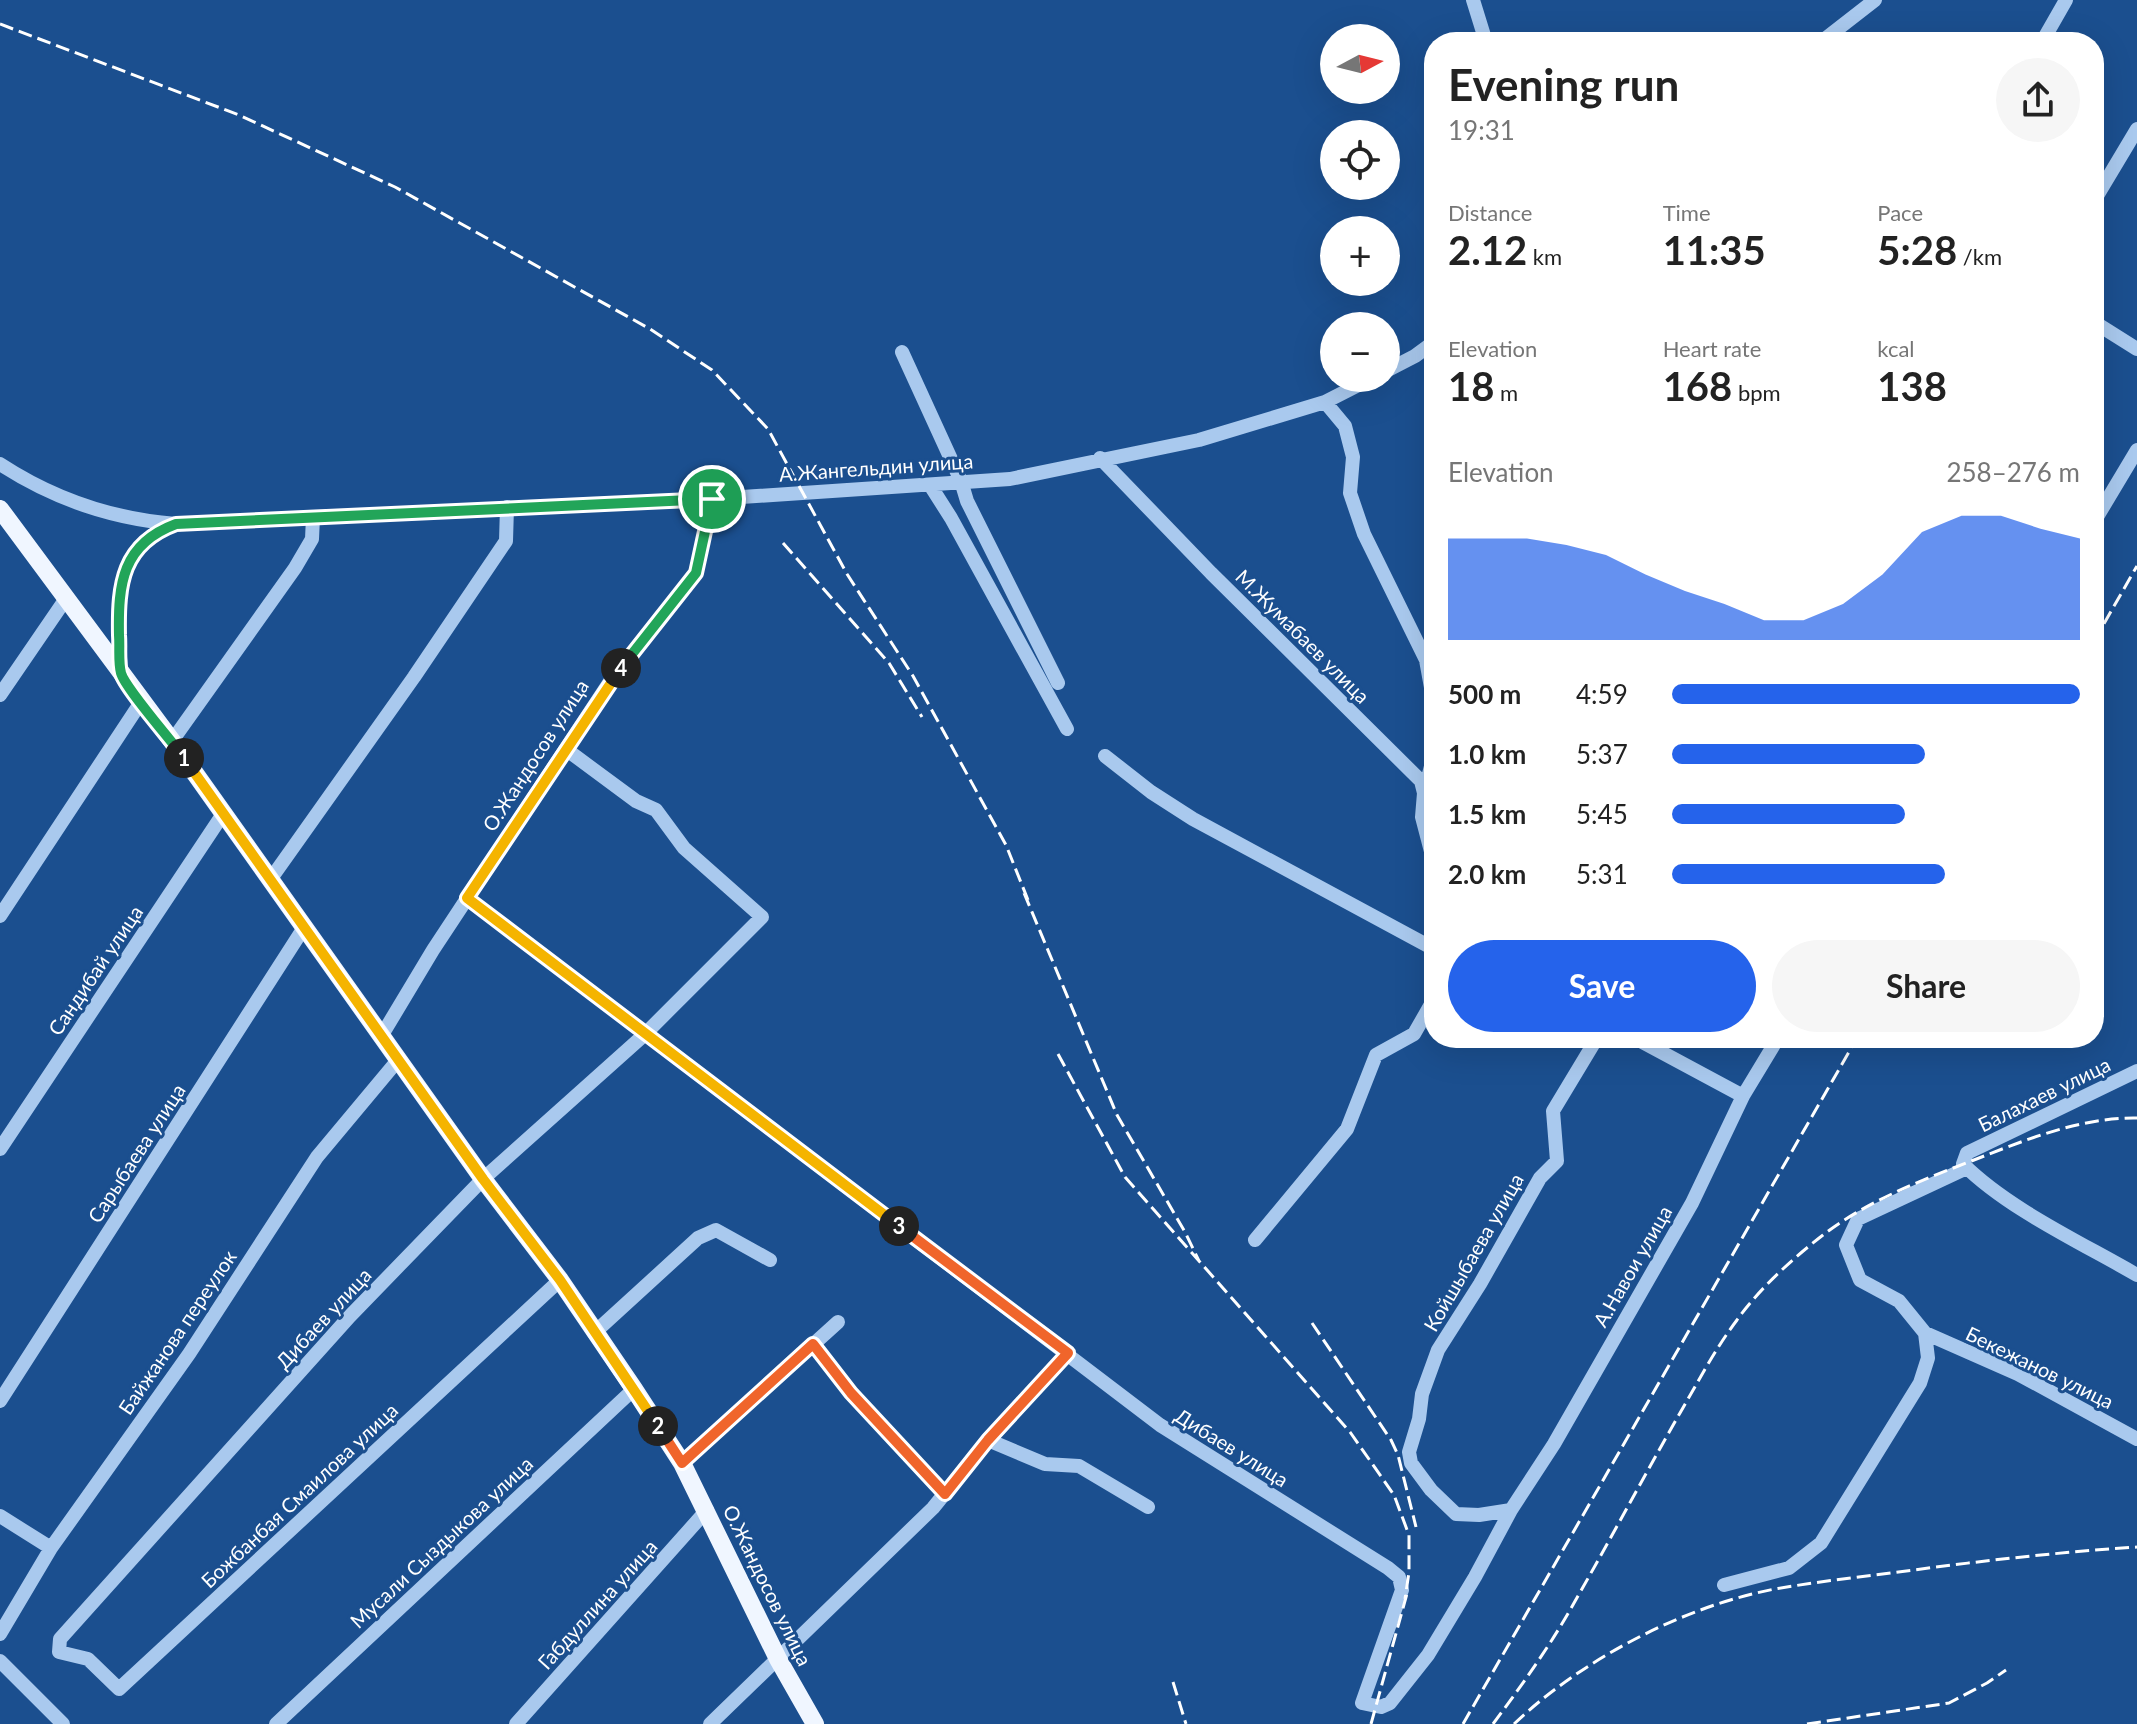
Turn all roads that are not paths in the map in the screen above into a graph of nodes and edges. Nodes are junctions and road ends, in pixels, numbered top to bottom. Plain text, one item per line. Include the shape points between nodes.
1 (1473, 0) edge
2 (1875, 0) edge
3 (2066, 0) edge
4 (1483, 32) edge
5 (1834, 32) edge
6 (2048, 32) edge
7 (2137, 129) edge
8 (2104, 184) edge
9 (2104, 328) edge
10 (1424, 349) edge
11 (2137, 349) edge
12 (902, 352) dead end
13 (1400, 364) edge
14 (1345, 392) edge
15 (1325, 402) junction
16 (2137, 450) edge
17 (1100, 458) junction
18 (0, 464) edge
19 (961, 481) junction
20 (930, 485) junction
21 (712, 499) junction
22 (2104, 505) edge
23 (507, 507) junction
24 (0, 509) edge
25 (313, 517) junction
26 (176, 524) junction
27 (65, 600) junction
28 (1424, 656) edge
29 (121, 675) junction
30 (1058, 683) dead end
31 (0, 695) edge
32 (141, 702) junction
33 (1067, 729) dead end
34 (172, 741) junction
35 (567, 750) junction
36 (1105, 756) dead end
37 (1424, 793) joint
38 (223, 814) junction
39 (1424, 825) edge
40 (270, 880) junction
41 (467, 898) junction
42 (0, 916) edge
43 (305, 926) junction
44 (1424, 938) edge
45 (1424, 1016) edge
46 (382, 1035) junction
47 (644, 1035) junction
48 (1591, 1048) edge
49 (1654, 1048) edge
50 (1772, 1048) edge
51 (398, 1060) junction
52 (2137, 1071) edge
53 (1743, 1096) junction
54 (0, 1149) edge
55 (1967, 1160) junction
56 (483, 1179) junction
57 (1894, 1200) joint
58 (1255, 1240) dead end
59 (770, 1260) dead end
60 (2137, 1275) edge
61 (560, 1280) junction
62 (838, 1322) dead end
63 (594, 1333) junction
64 (1925, 1333) junction
65 (813, 1344) junction
66 (1068, 1353) junction
67 (634, 1389) junction
68 (0, 1401) edge
69 (2137, 1439) edge
70 (988, 1440) junction
71 (682, 1463) junction
72 (945, 1494) junction
73 (1148, 1507) dead end
74 (707, 1510) junction
75 (1511, 1510) junction
76 (0, 1516) edge
77 (51, 1548) junction
78 (1382, 1564) joint
79 (1724, 1585) dead end
80 (0, 1634) edge
81 (59, 1652) joint
82 (778, 1659) junction
83 (0, 1661) edge
84 (63, 1724) edge
85 (276, 1724) edge
86 (516, 1724) edge
87 (710, 1724) edge
88 (815, 1724) edge

1 - 4 street
2 - 5 street
3 - 6 street
7 - 8 street
9 - 11 street
10 - 13 street
12 - 19 street
14 - 15 street, А.Жангельдин улица
15 - 17 street, А.Жангельдин улица via 1199,440
15 - 28 street via 1345,426 1353,457 1350,493 1364,534
16 - 22 street
17 - 19 street, А.Жангельдин улица via 1010,479
17 - 37 street, М.Жумабаев улица via 1421,781
18 - 26 street, А.Жангельдин улица via 104,512
19 - 20 street, А.Жангельдин улица
19 - 30 street
20 - 21 street, А.Жангельдин улица
20 - 33 street
21 - 23 street, А.Жангельдин улица
21 - 35 street, О.Жандосов улица via 696,573 611,680
23 - 25 street, А.Жангельдин улица
23 - 40 street via 506,541
24 - 27 main road, О.Жандосов улица
25 - 26 street, А.Жангельдин улица
25 - 34 street via 312,539 295,568
26 - 29 street via 143,542 124,570 118,616
27 - 29 main road, О.Жандосов улица
27 - 31 street
29 - 32 main road, О.Жандосов улица
32 - 34 main road, О.Жандосов улица
32 - 42 street
34 - 38 main road, О.Жандосов улица
35 - 41 street, О.Жандосов улица
35 - 47 street, Дибаев улица via 656,810 684,848 762,917
36 - 44 street via 1193,819
37 - 39 street
38 - 40 main road, О.Жандосов улица
38 - 54 street, Сандибай улица
40 - 43 main road, О.Жандосов улица
41 - 46 street, О.Жандосов улица
41 - 47 street, Дибаев улица
43 - 46 main road, О.Жандосов улица
43 - 68 street, Сарыбаева улица
45 - 58 street via 1414,1034 1376,1055 1347,1129
46 - 51 main road, О.Жандосов улица
47 - 56 street, Дибаев улица
47 - 66 street, Дибаев улица
48 - 75 street, Койшыбаева улица via 1553,1111 1557,1161 1540,1178 1438,1350 1409,1452 1416,1473 1456,1514
49 - 53 street
50 - 53 street, А.Навои улица
51 - 56 main road, О.Жандосов улица
51 - 77 street, Байжанова переулок via 317,1157 189,1354
52 - 55 street, Балахаев улица
53 - 75 street, А.Навои улица via 1692,1203
55 - 57 street, Балахаев улица
55 - 60 street via 1980,1180 2008,1200
56 - 61 main road, О.Жандосов улица
56 - 81 street, Дибаев улица via 223,1456 60,1639
57 - 64 street, Бекежанов улица via 1858,1219 1846,1245 1860,1280 1899,1301
59 - 63 street via 716,1230 698,1238
61 - 63 main road, О.Жандосов улица
61 - 81 street, Божбанбая Смаилова улица via 119,1689 88,1659
62 - 65 street
63 - 67 main road, О.Жандосов улица
64 - 69 street, Бекежанов улица via 2018,1374
64 - 79 street via 1928,1358 1920,1383 1821,1543 1789,1568
65 - 71 street
65 - 72 street
66 - 70 street
66 - 78 street, Дибаев улица via 1160,1425
67 - 71 main road, О.Жандосов улица
67 - 85 street, Мусали Сыздыкова улица
70 - 72 street
70 - 73 street via 1045,1464 1079,1466
71 - 74 main road, О.Жандосов улица
72 - 82 street
74 - 82 main road, О.Жандосов улица
74 - 86 street, Габдуллина улица
75 - 78 street, А.Навои улица via 1428,1655 1400,1693 1381,1707 1362,1703 1402,1590 1399,1577
76 - 77 street
77 - 80 street, Байжанова переулок
82 - 87 street
82 - 88 main road, О.Жандосов улица
83 - 84 street

